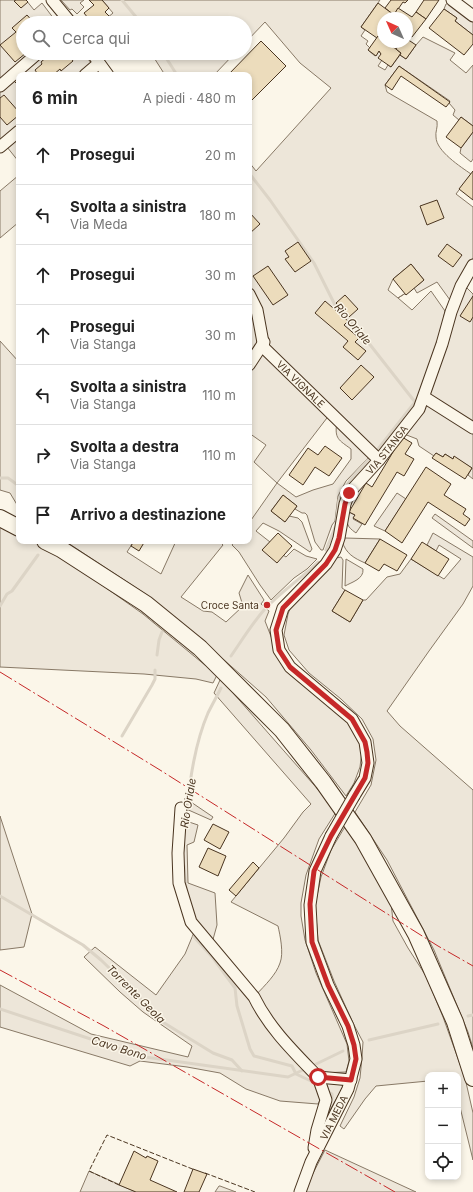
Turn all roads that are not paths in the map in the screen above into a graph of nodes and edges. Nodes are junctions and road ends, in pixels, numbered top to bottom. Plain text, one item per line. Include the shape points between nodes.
1 (52, 0) edge
2 (452, 0) edge
3 (65, 16) edge
4 (473, 16) edge
5 (30, 60) edge
6 (97, 60) edge
7 (99, 63) junction
8 (16, 72) edge
9 (16, 72) edge
10 (88, 72) edge
11 (106, 72) edge
12 (0, 86) edge
13 (16, 134) edge
14 (0, 147) edge
15 (473, 265) edge
16 (252, 300) edge
17 (264, 342) junction
18 (252, 360) edge
19 (424, 397) junction
20 (473, 428) edge
21 (379, 460) junction
22 (0, 518) edge
23 (16, 526) edge
24 (51, 544) edge
25 (181, 808) dead end
26 (331, 836) joint
27 (312, 1071) junction
28 (473, 1078) edge
29 (351, 1080) junction
30 (311, 1162) junction
31 (300, 1192) edge

1 - 3 street
2 - 4 street
5 - 9 street
6 - 7 street
7 - 10 street
7 - 11 street
8 - 12 street
13 - 14 street
15 - 19 street, VIA STANGA via 451,312
16 - 17 street, VIA VIGNALE via 257,310
17 - 18 street
17 - 21 street, VIA VIGNALE via 264,348
19 - 20 street
19 - 21 street, VIA STANGA via 419,409
21 - 26 street, VIA STANGA, bridge via 349,493 335,550 326,564 283,608 276,630 279,650 290,667 352,719 365,742 368,763 365,778
22 - 23 highway
24 - 28 highway via 146,604 200,648 282,730 363,838 416,934 455,1022
25 - 27 street via 179,883 191,922 254,997 276,1033
26 - 29 street, VIA MEDA via 314,871 310,904 312,942 354,1045 356,1059
27 - 29 street
27 - 30 street via 326,1100
29 - 30 street, VIA MEDA
30 - 31 street, VIA MEDA

